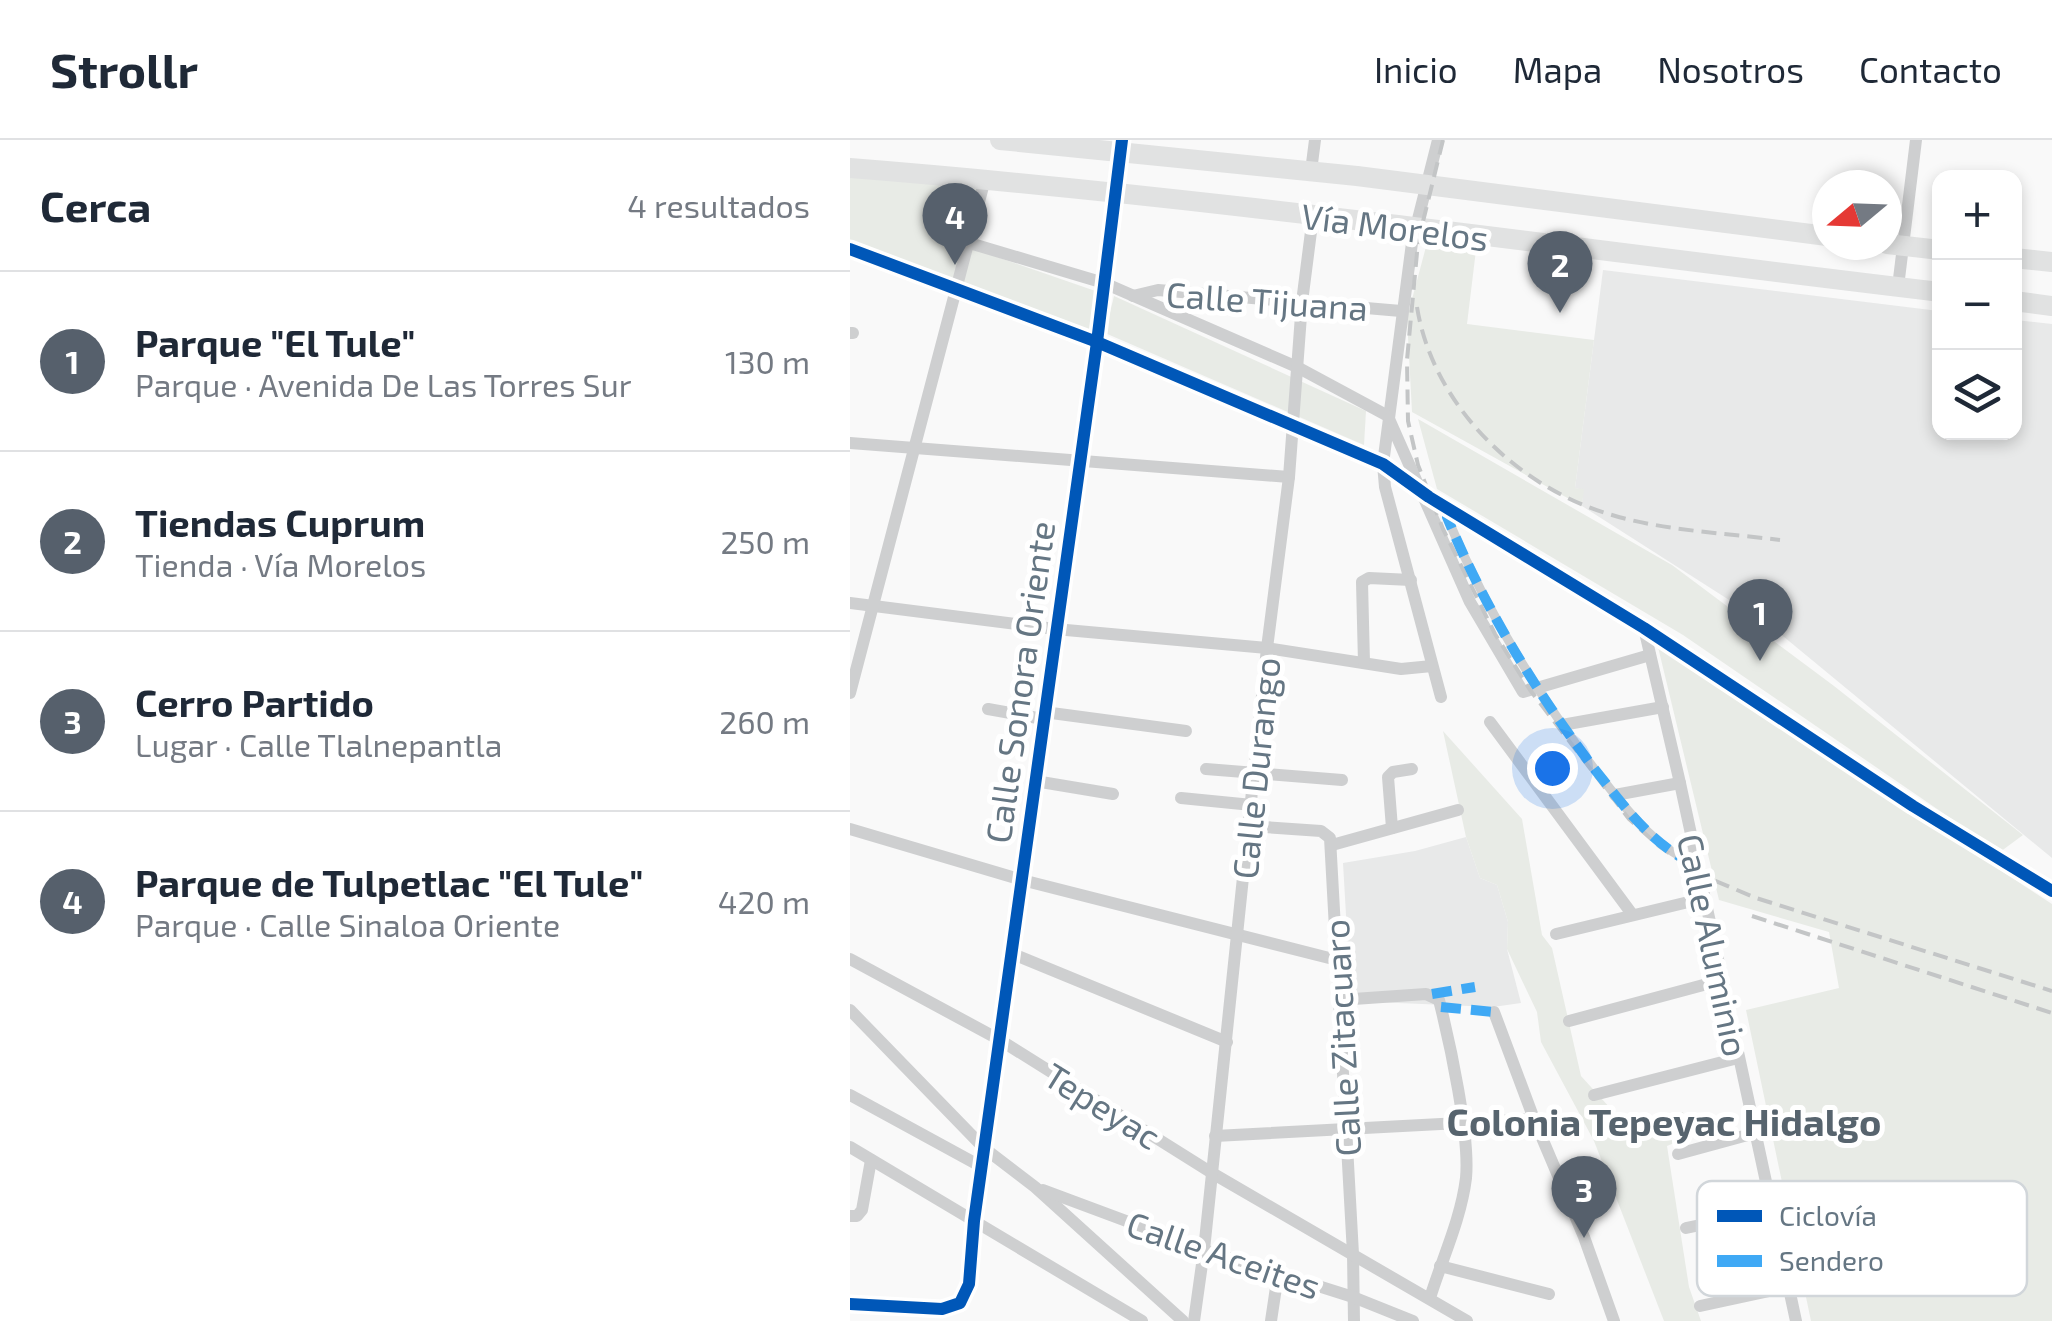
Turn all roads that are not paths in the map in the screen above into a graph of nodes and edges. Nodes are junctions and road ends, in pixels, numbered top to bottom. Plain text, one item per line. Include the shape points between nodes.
1 (1000, 140) edge
2 (1315, 140) edge
3 (1438, 140) edge
4 (1916, 140) edge
5 (1121, 145) edge
6 (850, 168) edge
7 (1312, 171) junction
8 (985, 179) junction
9 (1425, 185) junction
10 (1116, 194) junction
11 (1902, 210) edge
12 (1312, 216) junction
13 (1415, 228) junction
14 (1812, 234) edge
15 (966, 242) junction
16 (1902, 246) edge
17 (850, 249) edge
18 (1932, 249) edge
19 (2022, 259) edge
20 (1896, 260) edge
21 (2052, 262) edge
22 (1104, 283) junction
23 (954, 287) junction
24 (1898, 287) junction
25 (1932, 291) edge
26 (1133, 296) junction
27 (1302, 302) junction
28 (2022, 302) edge
29 (2052, 306) edge
30 (1401, 310) junction
31 (1097, 342) junction
32 (1297, 366) junction
33 (1388, 416) junction
34 (1292, 427) junction
35 (850, 443) edge
36 (914, 448) junction
37 (1080, 463) junction
38 (1383, 464) junction
39 (1289, 477) junction
40 (1420, 491) junction
41 (1450, 510) junction
42 (1411, 580) junction
43 (850, 603) edge
44 (875, 606) junction
45 (1644, 628) junction
46 (1055, 629) junction
47 (1267, 648) junction
48 (1650, 655) junction
49 (1364, 663) junction
50 (1432, 666) junction
51 (1529, 690) junction
52 (850, 693) edge
53 (1441, 697) dead end
54 (1663, 707) junction
55 (988, 710) dead end
56 (1044, 716) junction
57 (1490, 722) dead end
58 (1562, 725) junction
59 (1186, 731) dead end
60 (1412, 769) dead end
61 (1206, 770) dead end
62 (1256, 773) junction
63 (1342, 780) dead end
64 (1036, 782) junction
65 (1680, 783) junction
66 (1112, 794) dead end
67 (1615, 795) junction
68 (1181, 798) dead end
69 (1252, 805) junction
70 (1458, 810) dead end
71 (1250, 826) junction
72 (1392, 828) junction
73 (850, 829) edge
74 (1332, 845) junction
75 (1697, 865) junction
76 (1022, 880) junction
77 (2052, 891) edge
78 (1705, 898) junction
79 (1632, 914) junction
80 (1238, 934) junction
81 (1556, 934) dead end
82 (1012, 954) junction
83 (850, 958) edge
84 (1337, 960) junction
85 (1722, 980) junction
86 (1339, 1000) junction
87 (850, 1010) edge
88 (1494, 1012) dead end
89 (1569, 1020) dead end
90 (1000, 1040) junction
91 (1226, 1042) junction
92 (1738, 1058) junction
93 (850, 1095) edge
94 (1594, 1095) dead end
95 (1534, 1119) junction
96 (1462, 1122) junction
97 (1345, 1128) junction
98 (1755, 1133) junction
99 (1216, 1136) junction
100 (850, 1147) edge
101 (984, 1148) junction
102 (1678, 1154) dead end
103 (871, 1160) junction
104 (982, 1167) junction
105 (1212, 1173) junction
106 (1766, 1181) edge
107 (1035, 1187) junction
108 (850, 1216) edge
109 (974, 1221) junction
110 (1697, 1226) edge
111 (1686, 1228) dead end
112 (1204, 1250) junction
113 (1353, 1254) junction
114 (1440, 1266) junction
115 (1278, 1274) junction
116 (1549, 1294) dead end
117 (1746, 1296) edge
118 (1790, 1296) edge
119 (1354, 1297) junction
120 (1430, 1298) junction
121 (850, 1304) edge
122 (1700, 1306) dead end
123 (1142, 1321) edge
124 (1183, 1321) edge
125 (1194, 1321) edge
126 (1271, 1321) edge
127 (1354, 1321) edge
128 (1413, 1321) edge
129 (1467, 1321) edge
130 (1614, 1321) edge
131 (1796, 1321) edge

1 - 5 main road, Vía Morelos
2 - 7 street
3 - 9 street
4 - 11 street
5 - 7 main road, Vía Morelos
5 - 10 street, Calle Sonora Oriente
6 - 8 main road, Vía Morelos
7 - 9 main road, Vía Morelos
8 - 10 main road, Vía Morelos
8 - 15 street
9 - 13 street
9 - 14 main road, Vía Morelos
10 - 12 main road, Vía Morelos
10 - 22 street, Calle Sonora Oriente
12 - 13 main road, Vía Morelos
12 - 27 street, Calle Durango
13 - 24 main road, Vía Morelos
13 - 30 street
15 - 22 street
15 - 23 street
16 - 18 main road
17 - 23 street
19 - 21 main road
20 - 24 street
22 - 26 street
22 - 31 street, Calle Sonora Oriente
23 - 31 street
23 - 36 street
24 - 25 main road, Vía Morelos
26 - 27 street, Calle Tijuana via 1158,290
26 - 32 street
27 - 30 street, Calle Tijuana
27 - 32 street, Calle Durango
28 - 29 main road
30 - 33 street
31 - 34 street
31 - 37 street, Calle Sonora Oriente
32 - 33 street
32 - 34 street, Calle Durango
33 - 38 street
33 - 40 street
34 - 38 street
34 - 39 street, Calle Durango
35 - 36 street
36 - 37 street
36 - 44 street
37 - 39 street
37 - 46 street, Calle Sonora Oriente
38 - 40 street
38 - 42 street
39 - 47 street, Calle Durango
40 - 41 street
40 - 51 street via 1504,665
41 - 45 street
41 - 51 street via 1447,518
42 - 49 street via 1364,580
42 - 50 street
43 - 44 street
44 - 46 street
44 - 52 street
45 - 48 street, Calle Aluminio
45 - 77 street
46 - 47 street
46 - 56 street, Calle Sonora Oriente
47 - 49 street
47 - 62 street, Calle Durango
48 - 51 street
48 - 54 street, Calle Aluminio
49 - 50 street
50 - 53 street
51 - 58 street
54 - 58 street
54 - 65 street, Calle Aluminio
55 - 56 street
56 - 59 street
56 - 64 street, Calle Sonora Oriente
57 - 79 street
58 - 67 street
60 - 72 street via 1388,777
61 - 62 street
62 - 63 street
62 - 69 street, Calle Durango
64 - 66 street
64 - 76 street, Calle Sonora Oriente
65 - 67 street
65 - 75 street, Calle Aluminio
67 - 75 street via 1662,844
68 - 69 street
69 - 71 street, Calle Durango
70 - 72 street
71 - 74 street via 1324,832
71 - 80 street, Calle Durango
72 - 74 street
73 - 76 street
74 - 84 street, Calle Zitacuaro
75 - 78 street, Calle Aluminio
76 - 80 street
76 - 82 street, Calle Sonora Oriente
78 - 79 street
78 - 85 street, Calle Aluminio
79 - 81 street
80 - 84 street
80 - 91 street, Calle Durango
82 - 90 street, Calle Sonora Oriente
82 - 91 street
83 - 90 street, Tepeyac
84 - 86 street, Calle Zitacuaro
85 - 89 street
85 - 92 street, Calle Aluminio
86 - 96 street via 1432,994 1441,1007
86 - 97 street, Calle Zitacuaro
87 - 101 street
88 - 95 street
90 - 101 street, Calle Sonora Oriente
90 - 105 street, Tepeyac
91 - 99 street, Calle Durango
92 - 94 street
92 - 98 street, Calle Aluminio
93 - 104 street
95 - 96 street
95 - 130 street
96 - 97 street
96 - 114 street via 1465,1183
97 - 99 street
97 - 113 street, Calle Zitacuaro
98 - 102 street
98 - 106 street, Calle Aluminio
99 - 105 street, Calle Durango
100 - 103 street
101 - 104 street, Calle Sonora Oriente
101 - 107 street
103 - 108 street via 862,1210
103 - 109 street
104 - 109 street, Calle Sonora Oriente
105 - 112 street, Calle Durango
105 - 113 street, Tepeyac
107 - 112 street, Calle Aceites
107 - 124 street
109 - 121 street, Calle Sonora Oriente via 969,1284 960,1304
109 - 123 street
110 - 111 street
112 - 115 street, Calle Aceites
112 - 125 street, Calle Durango
113 - 119 street, Calle Zitacuaro
113 - 120 street, Tepeyac
114 - 116 street
114 - 120 street
115 - 119 street, Calle Aceites
115 - 126 street
117 - 122 street
118 - 131 street, Calle Aluminio
119 - 127 street, Calle Zitacuaro
119 - 128 street, Calle Aceites
120 - 129 street, Tepeyac

